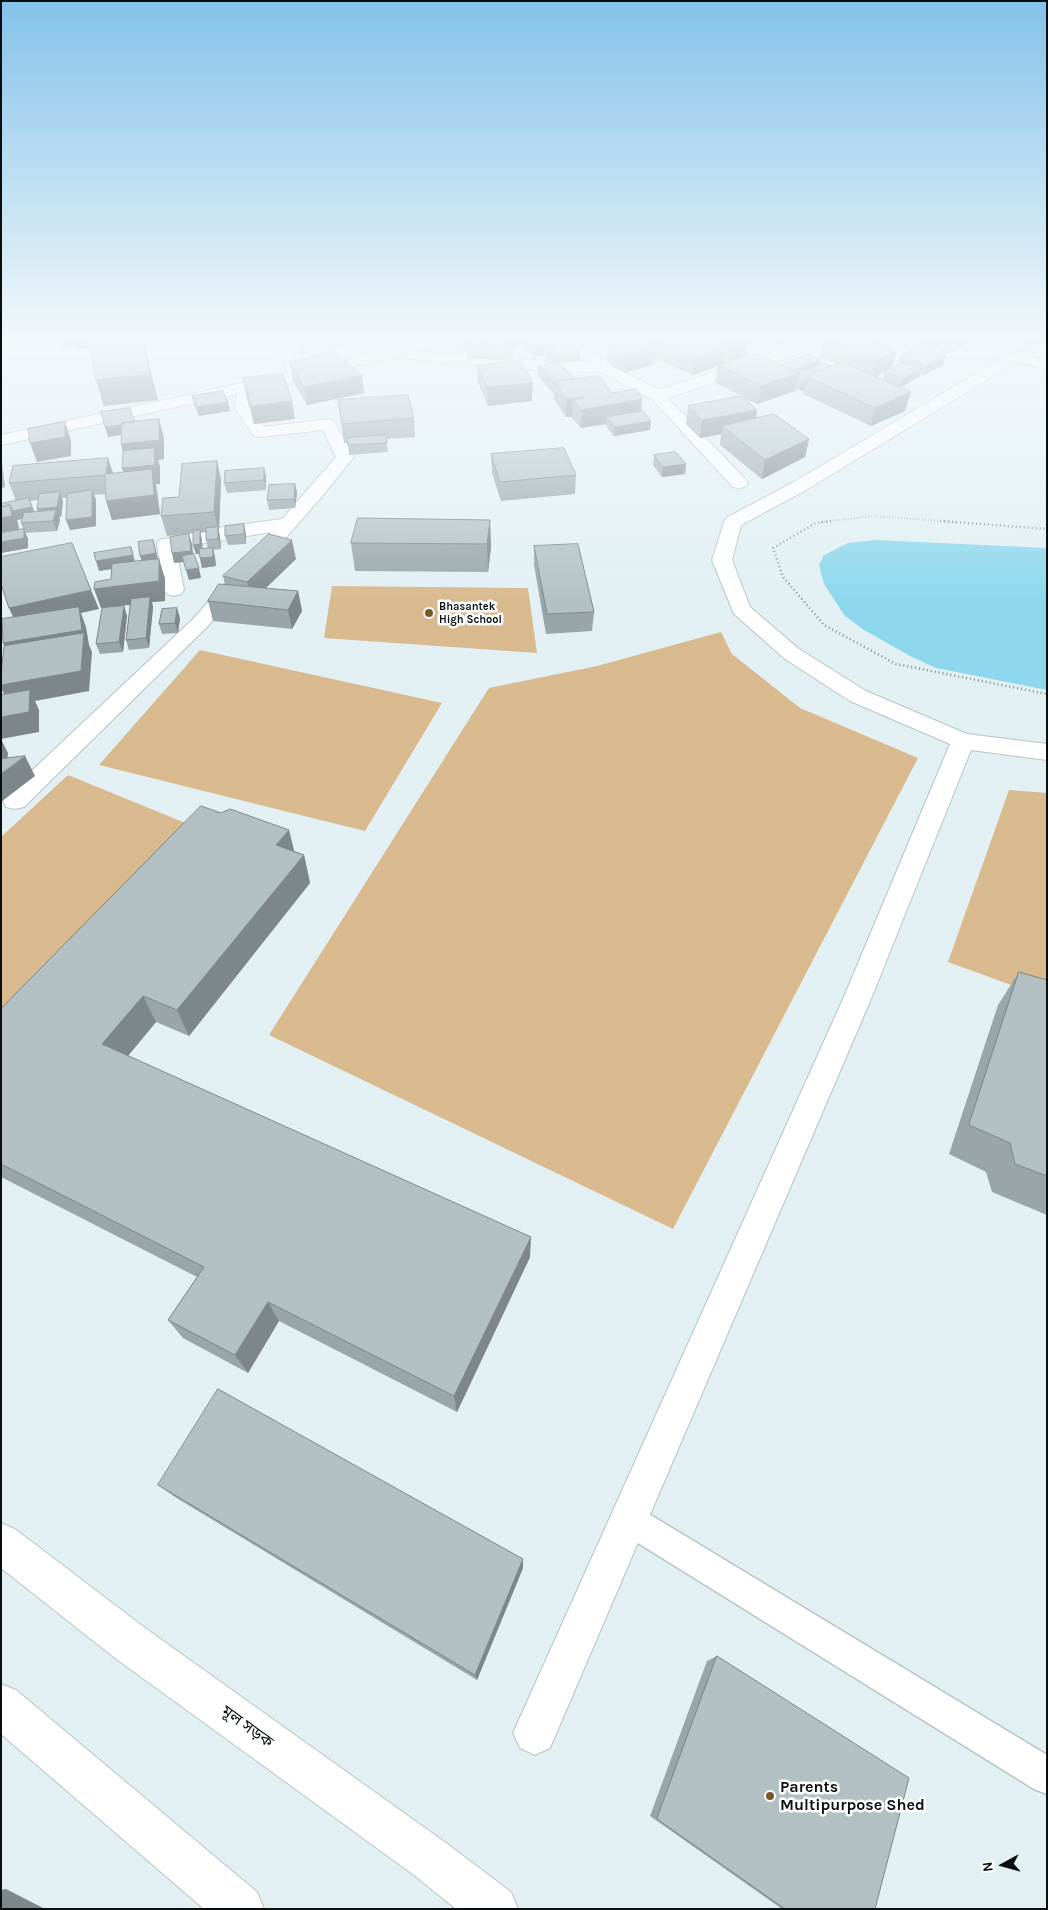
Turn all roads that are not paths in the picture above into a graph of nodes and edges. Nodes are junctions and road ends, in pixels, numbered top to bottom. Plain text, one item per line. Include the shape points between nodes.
1 (71, 425) edge
2 (255, 425) edge
3 (318, 425) edge
4 (329, 425) edge
5 (685, 425) edge
6 (901, 425) edge
7 (1, 440) edge
8 (739, 483) dead end
9 (286, 524) junction
10 (174, 590) dead end
11 (963, 741) junction
12 (1047, 752) edge
13 (15, 801) dead end
14 (628, 1519) junction
15 (1, 1543) edge
16 (1, 1705) edge
17 (535, 1733) dead end
18 (1047, 1776) edge
19 (240, 1909) edge
20 (494, 1909) edge

1 - 7 street
2 - 3 street via 260,432
4 - 9 street via 344,457
5 - 8 street
6 - 11 street via 734,522 722,560 741,610 792,654 858,696
9 - 10 street via 166,544
9 - 13 street via 200,623
11 - 12 street
11 - 14 street via 857,998
14 - 17 street
14 - 18 lane
15 - 20 street, মূল সড়ক via 130,1643 430,1859
16 - 19 street

